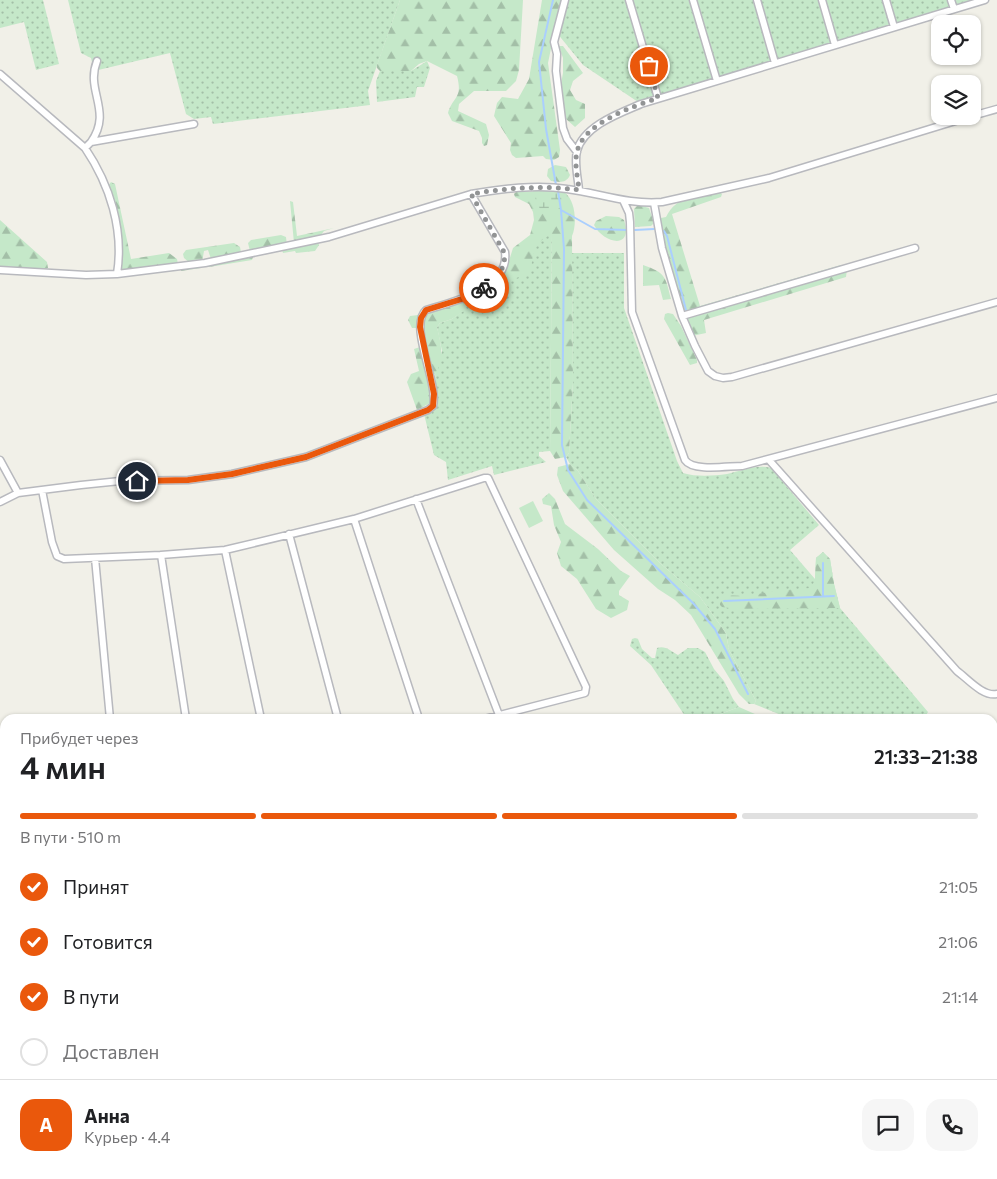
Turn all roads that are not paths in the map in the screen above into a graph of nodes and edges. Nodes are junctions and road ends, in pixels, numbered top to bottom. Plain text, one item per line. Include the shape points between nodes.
1 (565, 0) edge
2 (629, 0) edge
3 (693, 0) edge
4 (757, 0) edge
5 (822, 0) edge
6 (886, 0) edge
7 (951, 0) edge
8 (985, 0) edge
9 (954, 9) junction
10 (894, 27) junction
11 (835, 45) junction
12 (97, 61) dead end
13 (775, 64) junction
14 (0, 74) edge
15 (717, 82) junction
16 (658, 98) junction
17 (997, 109) edge
18 (981, 113) edge
19 (194, 124) dead end
20 (943, 125) edge
21 (91, 142) junction
22 (85, 148) junction
23 (577, 152) junction
24 (579, 190) junction
25 (471, 194) junction
26 (624, 200) junction
27 (654, 203) junction
28 (915, 248) dead end
29 (0, 270) edge
30 (118, 274) junction
31 (997, 302) edge
32 (682, 316) junction
33 (997, 398) edge
34 (0, 460) edge
35 (769, 460) junction
36 (42, 490) junction
37 (18, 493) junction
38 (416, 499) junction
39 (0, 502) edge
40 (354, 519) junction
41 (289, 534) junction
42 (225, 550) junction
43 (161, 555) junction
44 (95, 558) junction
45 (997, 694) edge
46 (110, 714) edge
47 (185, 714) edge
48 (260, 714) edge
49 (337, 714) edge
50 (417, 714) edge
51 (499, 714) joint

1 - 23 street via 554,42 556,71 563,128
2 - 16 street
3 - 15 street
4 - 13 street
5 - 11 street
6 - 10 street
7 - 9 street
8 - 9 street
9 - 10 street
10 - 11 street
11 - 13 street
12 - 21 street via 92,77 100,104 100,117
13 - 15 street
14 - 22 street
15 - 16 street
16 - 23 street via 597,126 582,140
17 - 18 street
19 - 21 street
20 - 27 street via 769,178
21 - 22 street
22 - 30 street via 104,180 110,198 119,235
23 - 24 street
24 - 25 street via 530,188
24 - 26 street
25 - 30 street via 294,245 205,263
25 - 36 street via 506,258 498,275 483,289 423,313 420,327 434,394 433,406 428,410 306,457 232,474
26 - 27 street
26 - 35 street via 630,222 632,312 684,460 701,468 742,466
27 - 32 street via 662,248
28 - 32 street
29 - 30 street
31 - 32 street via 723,378 708,370
33 - 35 street
34 - 37 street
35 - 45 street via 957,671 985,692
36 - 37 street
36 - 44 street via 57,556 64,560
37 - 39 street
38 - 40 street
38 - 51 street
38 - 51 street via 488,478 586,687 585,693
40 - 41 street
40 - 50 street
41 - 42 street
41 - 49 street
42 - 43 street
42 - 48 street
43 - 44 street
43 - 47 street
44 - 46 street

